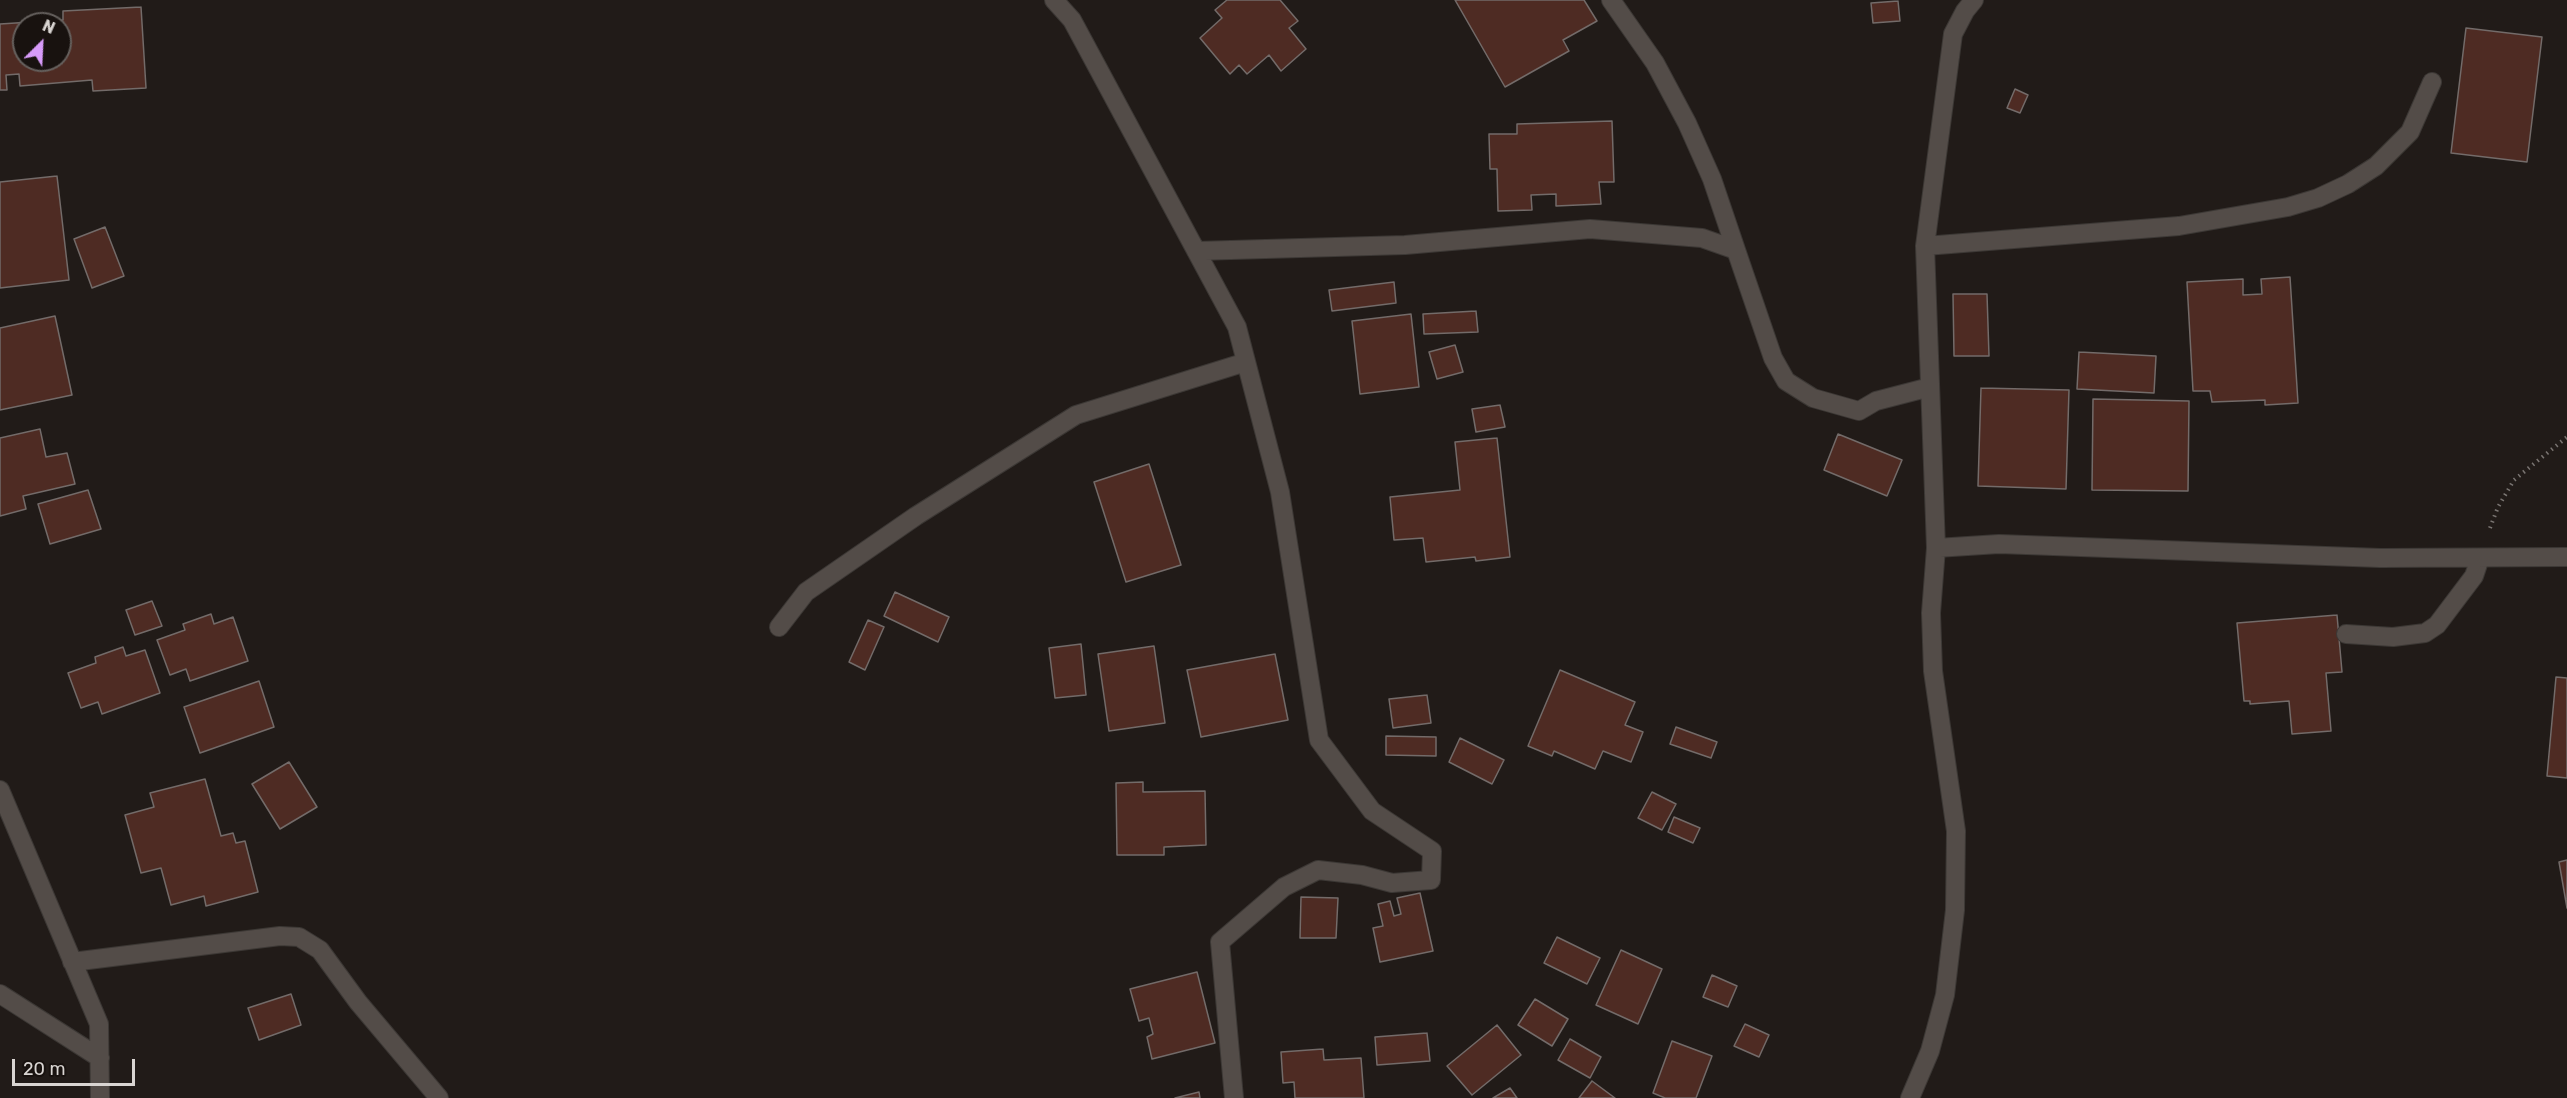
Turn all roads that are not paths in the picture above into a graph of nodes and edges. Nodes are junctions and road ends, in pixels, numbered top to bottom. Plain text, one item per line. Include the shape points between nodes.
1 (1054, 0) edge
2 (1611, 0) edge
3 (1974, 0) edge
4 (2432, 82) dead end
5 (1925, 246) junction
6 (1736, 250) junction
7 (1196, 251) junction
8 (1246, 362) junction
9 (1930, 387) junction
10 (1936, 548) junction
11 (2567, 557) edge
12 (2480, 558) junction
13 (778, 627) dead end
14 (2346, 634) dead end
15 (0, 789) edge
16 (72, 962) junction
17 (0, 994) edge
18 (100, 1058) junction
19 (100, 1098) edge
20 (439, 1098) edge
21 (1234, 1098) edge
22 (1910, 1098) edge

1 - 7 street via 1072,20
2 - 6 street via 1655,63 1687,123 1712,179
3 - 5 street via 1953,34
4 - 5 street via 2410,132 2376,166 2318,198 2179,226
5 - 9 street
6 - 7 street via 1702,238 1590,229 1405,245
6 - 9 street via 1773,358 1786,381 1813,398 1859,411 1876,401
7 - 8 street via 1237,327
8 - 13 street via 1076,415 915,516 806,592
8 - 21 street via 1280,492 1320,740 1372,811 1432,851 1431,880 1392,883 1318,870 1284,887 1220,942
9 - 10 street
10 - 12 street via 1999,544
10 - 22 street via 1932,671 1956,831 1955,910 1945,995 1930,1051
11 - 12 street
12 - 14 street via 2474,576 2437,625 2425,633 2393,637
15 - 16 street
16 - 18 street via 99,1024
16 - 20 street via 280,936 299,937 320,950
17 - 18 street
18 - 19 street

